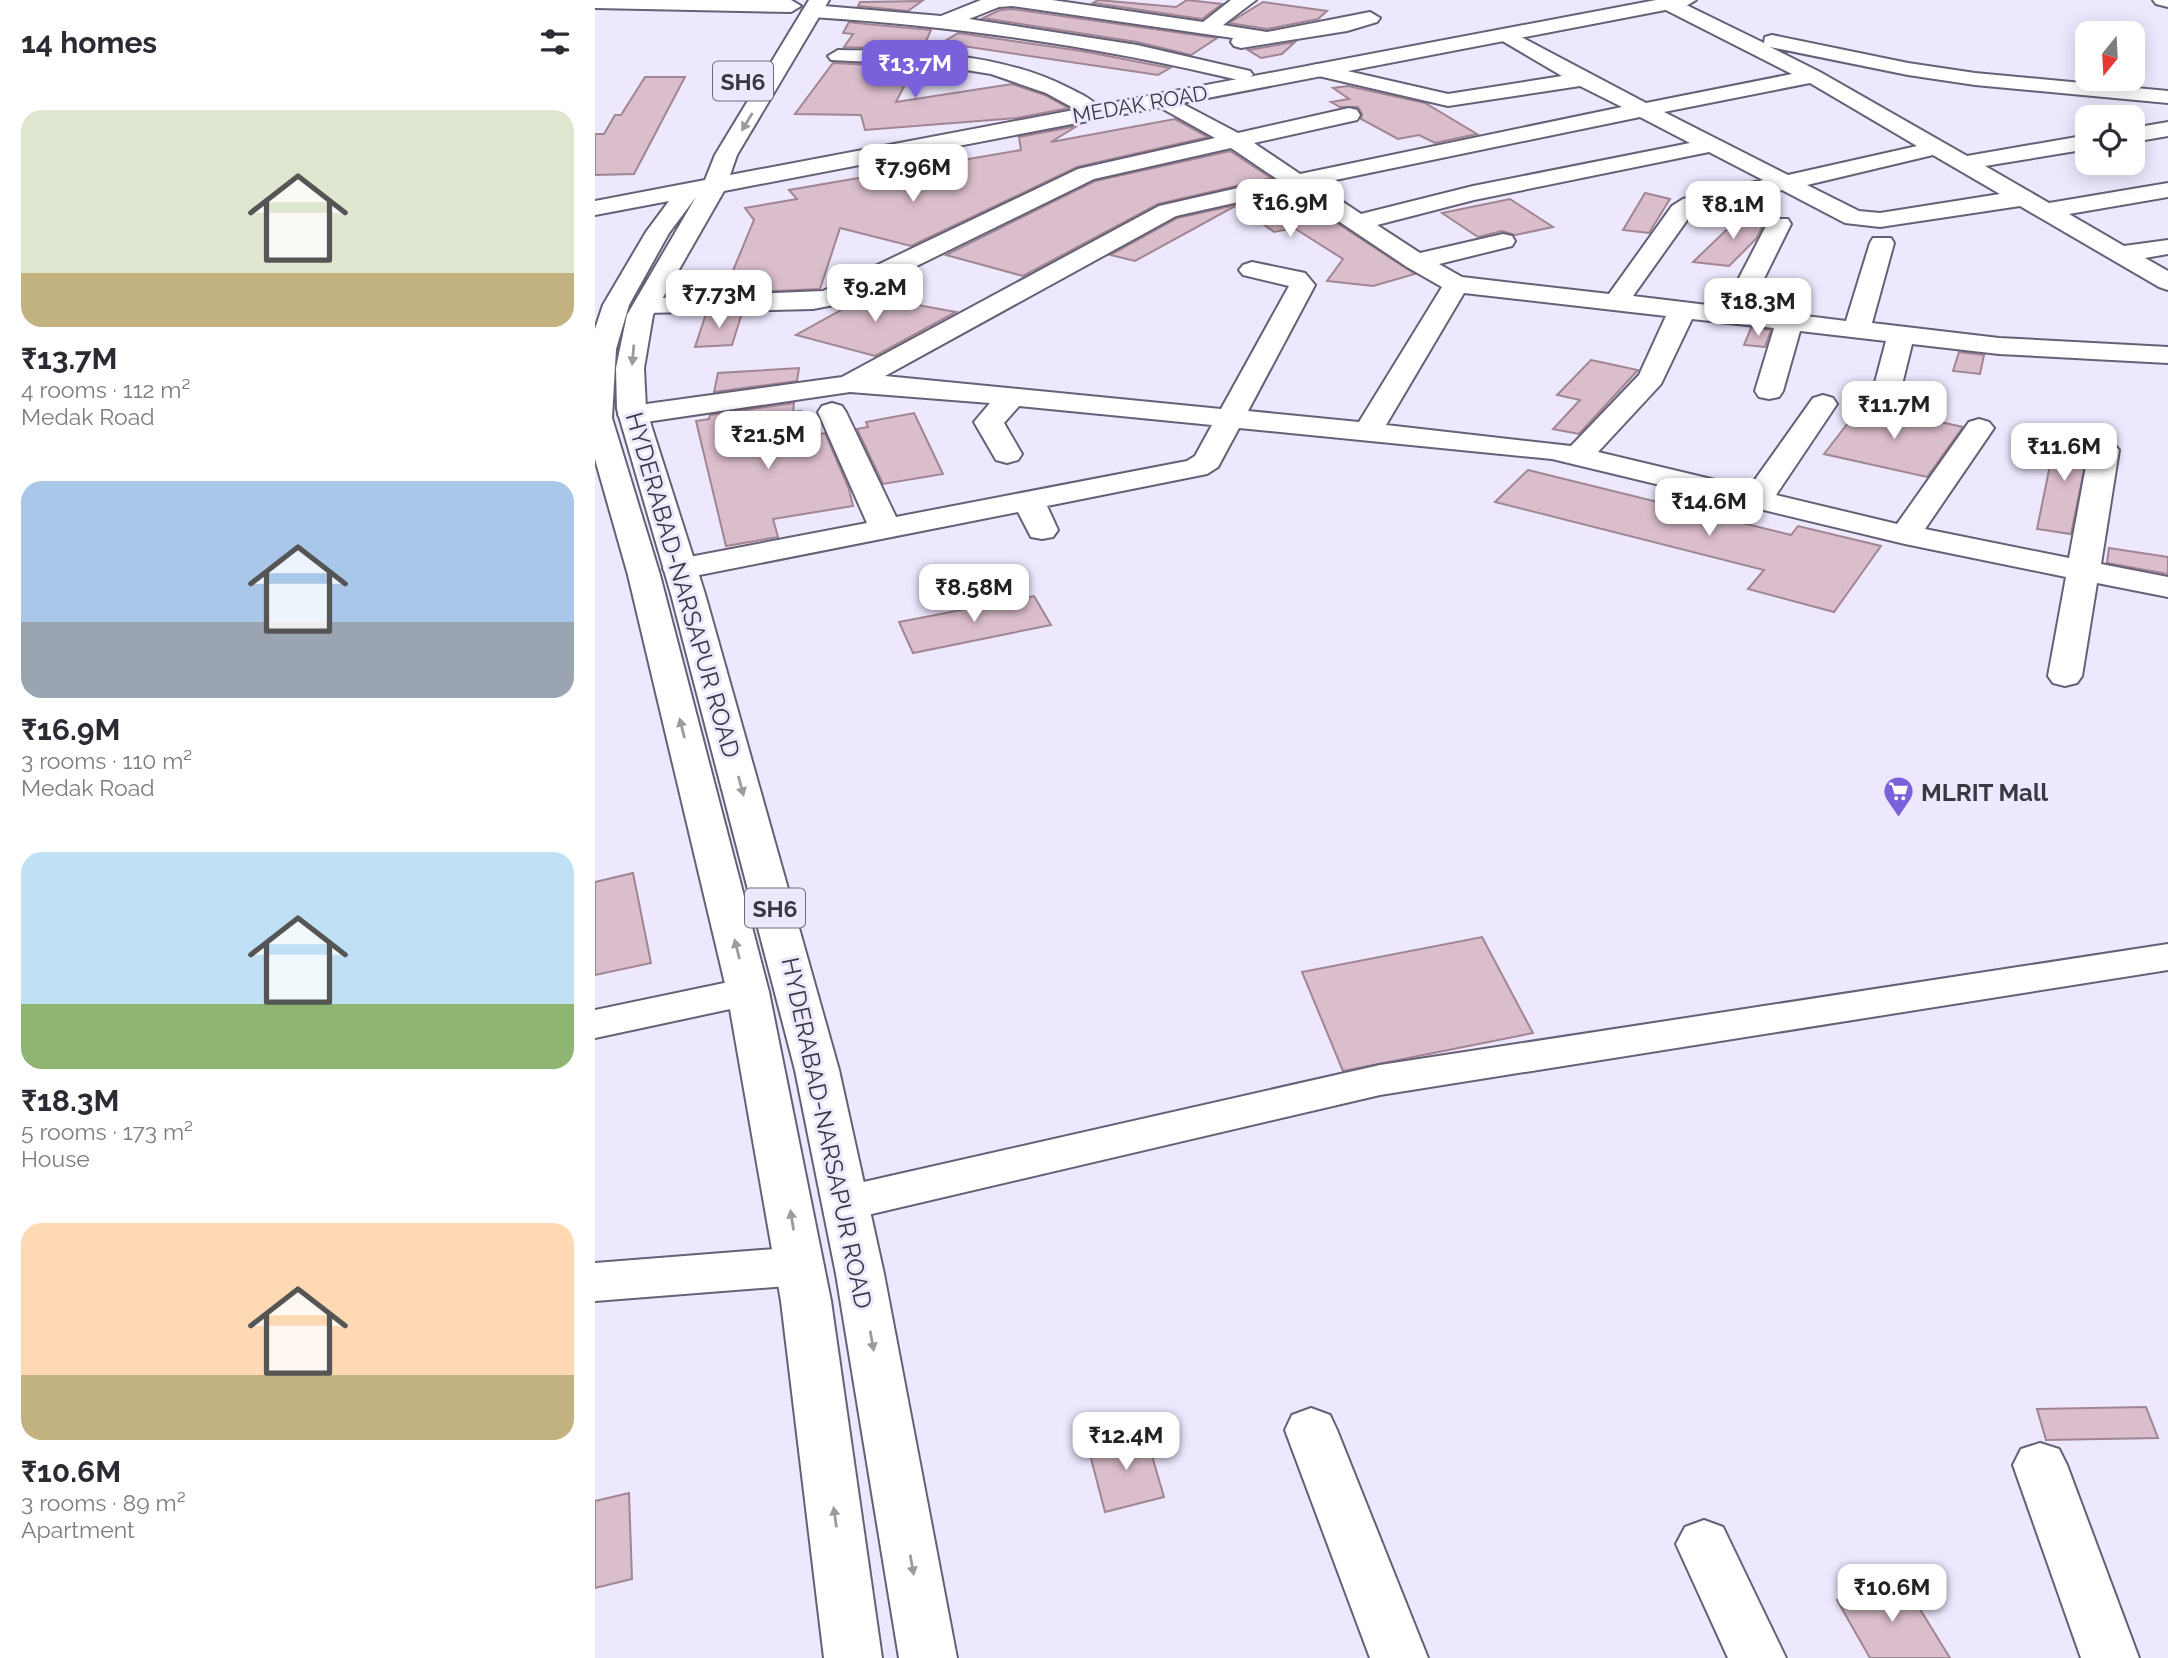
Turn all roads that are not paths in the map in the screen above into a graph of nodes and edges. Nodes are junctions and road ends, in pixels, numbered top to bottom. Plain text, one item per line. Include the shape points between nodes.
1 (2163, 0) edge
2 (1169, 1) edge
3 (1668, 1) edge
4 (2168, 1) edge
5 (595, 2) edge
6 (804, 4) edge
7 (1243, 7) edge
8 (1281, 16) dead end
9 (1141, 18) junction
10 (1370, 18) dead end
11 (947, 21) junction
12 (1347, 25) junction
13 (775, 28) dead end
14 (1207, 29) junction
15 (1728, 33) junction
16 (1506, 34) junction
17 (1264, 37) junction
18 (838, 56) dead end
19 (1171, 57) junction
20 (1317, 70) junction
21 (1284, 72) junction
22 (1243, 75) junction
23 (1813, 76) junction
24 (1583, 79) junction
25 (2168, 97) edge
26 (1162, 99) junction
27 (1085, 105) junction
28 (730, 106) dead end
29 (1644, 110) junction
30 (1349, 115) dead end
31 (2168, 129) edge
32 (2145, 133) edge
33 (1234, 140) junction
34 (2075, 144) edge
35 (1712, 145) junction
36 (1936, 148) junction
37 (1964, 163) junction
38 (710, 175) junction
39 (1786, 182) junction
40 (1300, 183) junction
41 (2168, 190) edge
42 (595, 197) edge
43 (2024, 198) junction
44 (595, 211) edge
45 (2045, 211) junction
46 (1356, 223) junction
47 (1779, 224) dead end
48 (657, 232) junction
49 (1503, 240) dead end
50 (1882, 243) dead end
51 (2168, 247) edge
52 (2123, 254) junction
53 (1416, 262) junction
54 (1252, 270) dead end
55 (2168, 282) edge
56 (1456, 284) junction
57 (1615, 303) junction
58 (646, 305) junction
59 (1682, 311) junction
60 (1732, 316) junction
61 (1789, 323) junction
62 (1857, 330) junction
63 (1901, 335) junction
64 (2168, 355) edge
65 (850, 384) junction
66 (1769, 391) dead end
67 (1013, 396) junction
68 (1823, 404) dead end
69 (1883, 405) dead end
70 (832, 412) dead end
71 (1229, 418) junction
72 (1979, 428) dead end
73 (1368, 431) junction
74 (611, 435) edge
75 (2104, 450) dead end
76 (1007, 454) dead end
77 (1578, 456) junction
78 (1756, 501) junction
79 (1029, 502) junction
80 (885, 529) junction
81 (1042, 530) dead end
82 (1905, 536) junction
83 (679, 569) junction
84 (2082, 571) junction
85 (2168, 587) edge
86 (2065, 676) dead end
87 (2168, 957) edge
88 (748, 992) junction
89 (595, 1024) edge
90 (846, 1203) junction
91 (800, 1266) junction
92 (595, 1282) edge
93 (1311, 1430) dead end
94 (2040, 1465) dead end
95 (1704, 1544) dead end
96 (853, 1658) edge
97 (928, 1658) edge
98 (1399, 1658) edge
99 (1757, 1658) edge
100 (2110, 1658) edge

1 - 4 street
2 - 9 street
3 - 15 street
3 - 16 street, MEDAK ROAD
3 - 21 street
5 - 6 street
6 - 11 street
6 - 13 street, SH6
6 -> 38 street, SH6
7 - 14 street
8 - 12 street
9 - 11 street via 1002,0
9 - 14 street
10 - 12 street
11 - 19 street
12 - 17 street
14 - 17 street
15 - 23 street
15 - 25 street via 1975,79
16 - 20 street, MEDAK ROAD
16 - 24 street
17 - 19 street
18 - 27 street via 936,57 1017,72
19 - 22 street
20 - 21 street, MEDAK ROAD
20 - 24 street via 1448,100
21 - 22 street
21 - 26 street, MEDAK ROAD
22 - 27 street
23 - 29 street
23 - 36 street
24 - 29 street
26 - 33 street
26 - 38 street, MEDAK ROAD
27 - 38 street
28 - 38 street, SH6
29 - 35 street
29 - 40 street via 1409,156
30 - 33 street
31 - 32 street
33 - 40 street
33 - 58 street via 1086,174 830,298
34 - 37 street
35 - 39 street
35 - 46 street
36 - 37 street
36 - 39 street
37 - 43 street
38 - 42 street
38 - 44 street, MEDAK ROAD
38 - 48 street, HYDERABAD-NARSAPUR ROAD / SH6
38 - 58 street, HYDERABAD-NARSAPUR ROAD / SH6
39 - 43 street via 1854,218 1869,221
39 - 57 street via 1705,200 1681,211
40 - 46 street
40 - 65 street via 1168,211
41 - 45 street
43 - 45 street
44 - 48 street
45 - 52 street
46 - 53 street
47 - 60 street
48 - 74 street, HYDERABAD-NARSAPUR ROAD / SH6 via 616,305 602,349 597,418
49 - 53 street
50 - 62 street
51 - 52 street
52 - 55 street
53 - 56 street
54 - 71 street via 1296,278 1301,285
56 - 57 street
56 - 73 street
57 - 59 street
58 -> 74 street, HYDERABAD-NARSAPUR ROAD / SH6 via 635,330 630,400
59 - 60 street
59 - 77 street via 1651,378
60 - 61 street
61 - 62 street
61 - 66 street
62 - 63 street
63 - 64 street via 2011,347
63 - 69 street
65 - 67 street
65 - 74 street
67 - 71 street
67 - 76 street via 989,422
68 - 78 street
70 - 80 street
71 - 73 street
71 - 79 street via 1207,461 1196,468
72 - 82 street
73 - 77 street
74 - 83 street, HYDERABAD-NARSAPUR ROAD / SH6
88 -> 74 street, HYDERABAD-NARSAPUR ROAD / SH6
75 - 84 street
77 - 78 street
78 - 82 street
79 - 80 street
79 - 81 street
80 - 83 street
82 - 84 street
83 -> 90 street, HYDERABAD-NARSAPUR ROAD / SH6 via 795,979
84 - 85 street
84 - 86 street
87 - 90 street via 1380,1080
88 - 89 street
91 -> 88 street, HYDERABAD-NARSAPUR ROAD / SH6
90 -> 97 street, HYDERABAD-NARSAPUR ROAD / SH6
91 - 92 street
96 -> 91 street, HYDERABAD-NARSAPUR ROAD / SH6
93 - 98 street
94 - 100 street
95 - 99 street

